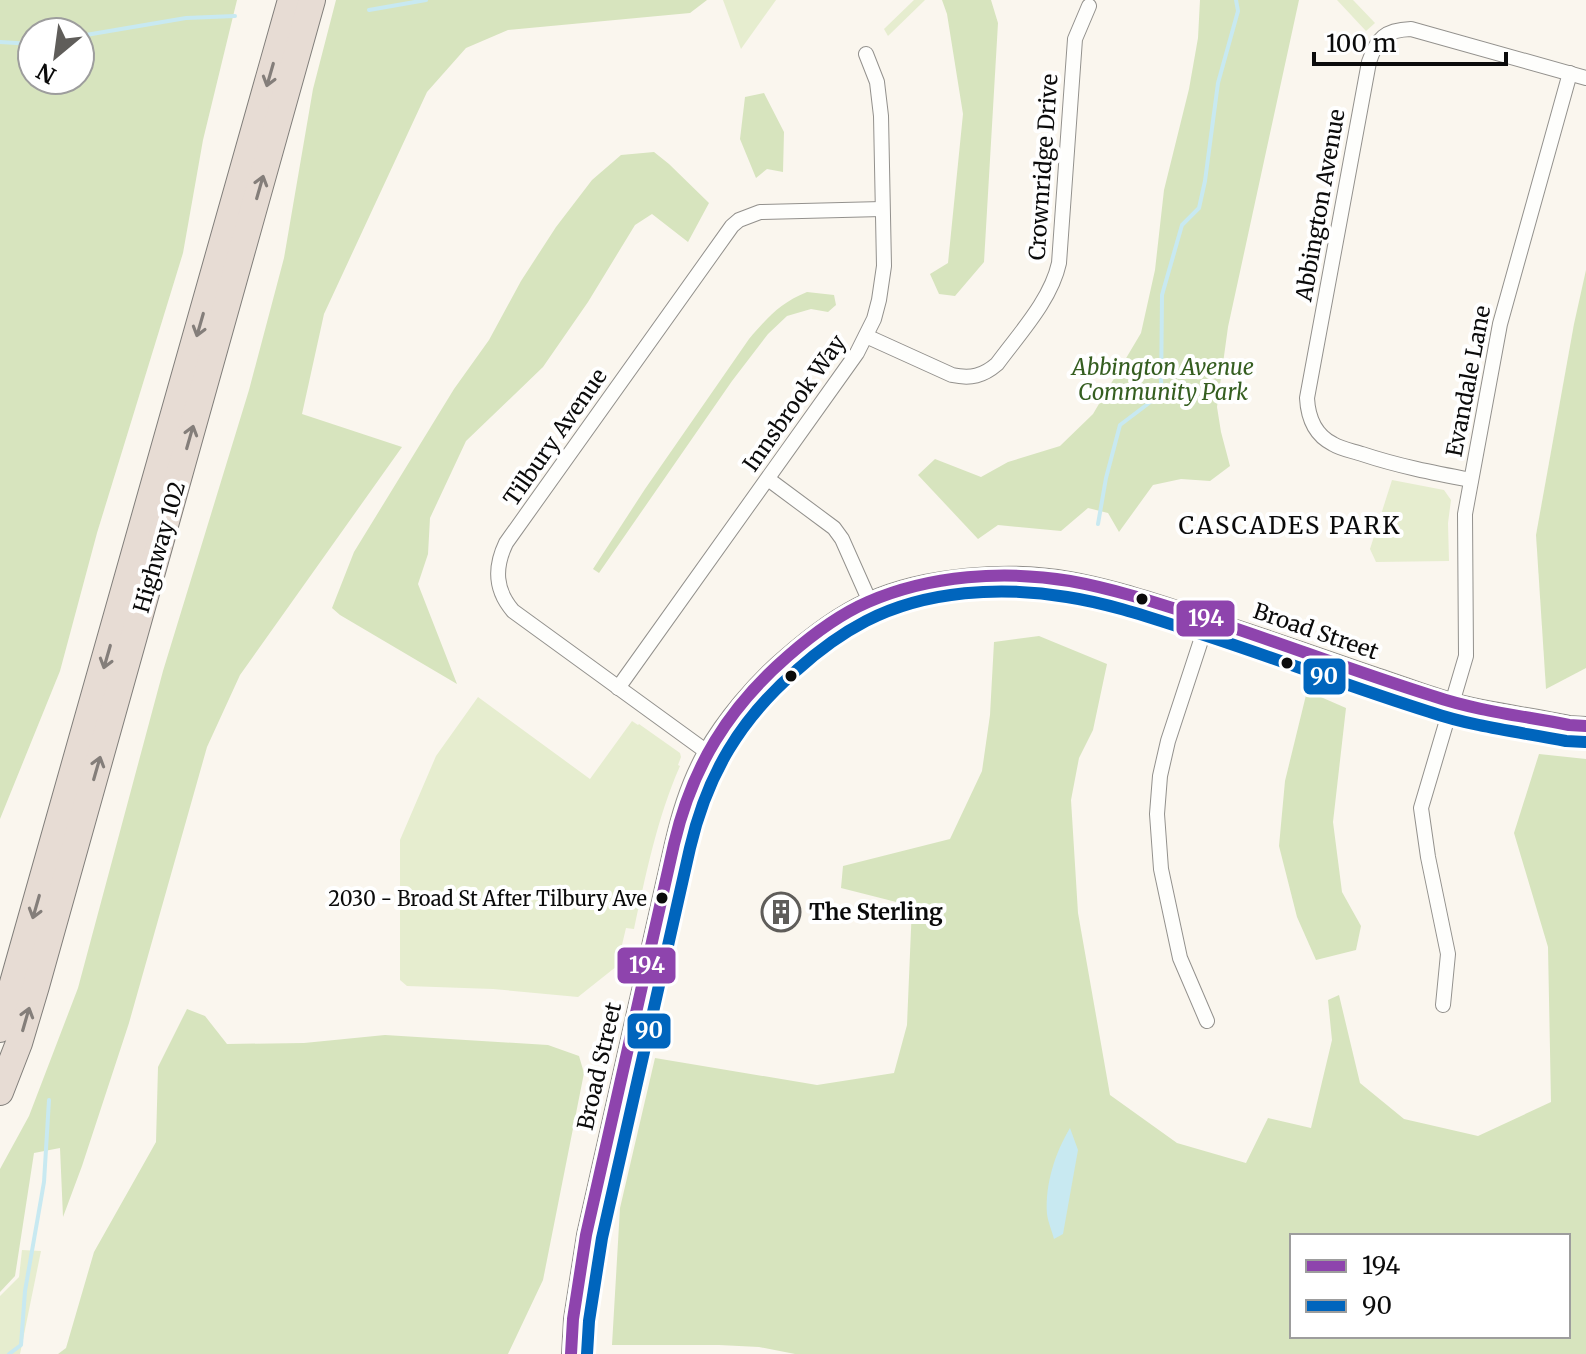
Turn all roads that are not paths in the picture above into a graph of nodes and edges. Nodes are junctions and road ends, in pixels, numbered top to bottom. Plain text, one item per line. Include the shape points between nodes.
1 (291, 0) edge
2 (312, 0) edge
3 (1089, 6) dead end
4 (866, 54) dead end
5 (1570, 73) junction
6 (1586, 78) edge
7 (882, 209) junction
8 (866, 336) junction
9 (768, 479) junction
10 (1471, 480) junction
11 (870, 602) junction
12 (1208, 619) junction
13 (618, 688) junction
14 (1452, 703) junction
15 (1586, 726) edge
16 (707, 752) junction
17 (1443, 1005) dead end
18 (1207, 1021) dead end
19 (0, 1029) edge
20 (0, 1092) edge
21 (571, 1354) edge

1 -> 19 highway, Highway 102
20 -> 2 highway, Highway 102 via 40,970
3 - 8 street, Crownridge Drive via 1075,39 1059,263 1049,292 997,364 977,376 952,375
4 - 7 street, Innsbrook Way via 877,82 881,116
5 - 6 street, Abbington Avenue
5 - 10 street, Evandale Lane via 1500,324
5 - 10 street, Abbington Avenue via 1411,29 1396,29 1383,37 1369,62 1308,412 1332,444 1404,467
7 - 8 street, Innsbrook Way via 882,283
7 - 13 street, Tilbury Avenue via 760,212 732,226 506,543 497,575 507,604
8 - 9 street, Innsbrook Way
9 - 11 street via 834,528
9 - 13 street, Innsbrook Way
10 - 14 street, Evandale Lane via 1464,528 1466,656
11 - 12 street, Broad Street via 957,579 1032,576 1114,590
11 - 16 street, Broad Street via 802,643 750,694
12 - 14 street, Broad Street
12 - 18 street via 1168,741 1157,814 1161,869 1180,958
13 - 16 street, Tilbury Avenue
14 - 15 street, Broad Street
14 - 17 street, Evandale Lane via 1421,808 1448,954
16 - 21 street, Broad Street via 676,834 635,1014 586,1235

